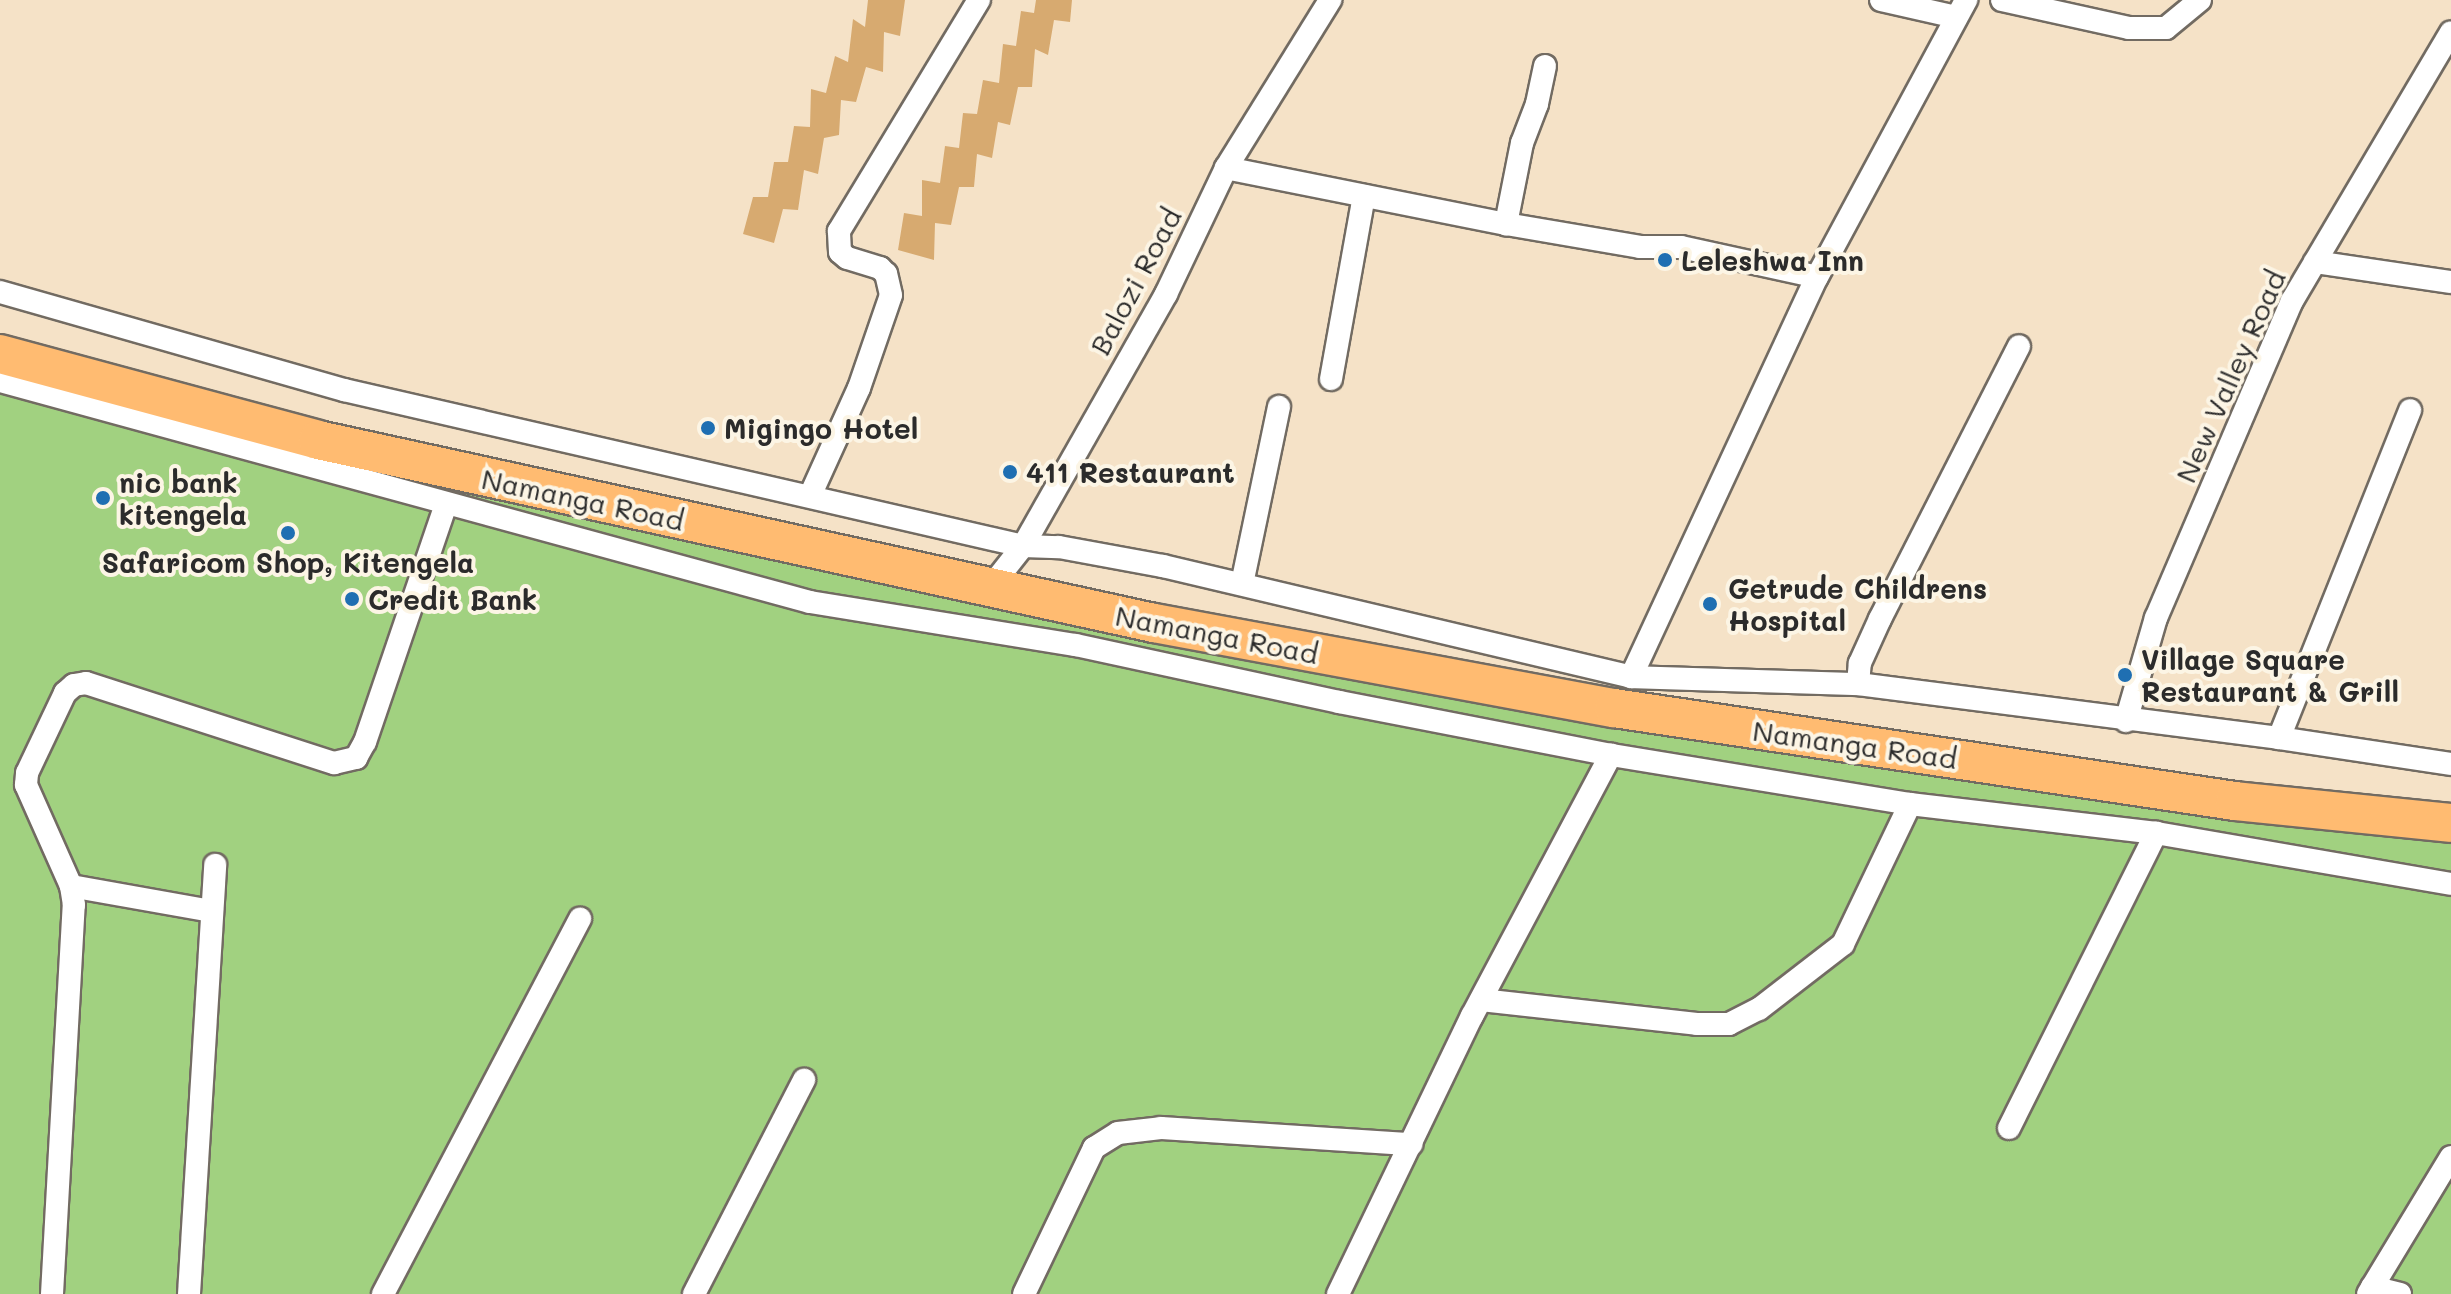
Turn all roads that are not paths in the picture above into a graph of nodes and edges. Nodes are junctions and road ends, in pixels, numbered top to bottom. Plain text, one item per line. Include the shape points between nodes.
1 (979, 0) edge
2 (1330, 0) edge
3 (1881, 0) edge
4 (2002, 0) edge
5 (2200, 0) edge
6 (1961, 8) edge
7 (2451, 32) edge
8 (1545, 66) dead end
9 (1226, 168) junction
10 (1364, 196) junction
11 (1506, 224) junction
12 (2315, 262) junction
13 (1817, 277) junction
14 (2451, 282) edge
15 (0, 292) edge
16 (2019, 346) dead end
17 (0, 354) edge
18 (1331, 379) dead end
19 (0, 381) edge
20 (1279, 407) dead end
21 (2410, 410) dead end
22 (810, 496) junction
23 (446, 504) junction
24 (1023, 546) junction
25 (1242, 584) junction
26 (989, 589) junction
27 (1631, 677) junction
28 (1858, 684) junction
29 (2126, 721) junction
30 (2279, 738) junction
31 (1611, 755) junction
32 (2451, 764) edge
33 (1910, 804) junction
34 (2451, 823) edge
35 (2156, 833) junction
36 (215, 865) dead end
37 (2451, 884) edge
38 (71, 886) junction
39 (212, 911) junction
40 (580, 919) dead end
41 (1481, 1000) junction
42 (804, 1080) dead end
43 (2009, 1128) dead end
44 (1411, 1144) junction
45 (2451, 1157) edge
46 (2370, 1290) edge
47 (52, 1294) edge
48 (189, 1294) edge
49 (383, 1294) edge
50 (694, 1294) edge
51 (1024, 1294) edge
52 (1338, 1294) edge
53 (2400, 1294) edge

1 - 22 street via 839,231 840,252 880,268 891,295 859,388
2 - 9 street, Balozi Road
3 - 6 street
4 - 5 street via 2129,28 2166,28
6 - 13 street
7 - 12 street, New Valley Road
8 - 11 street
9 - 10 street
9 - 24 street, Balozi Road via 1166,294
10 - 11 street
10 - 18 street
11 - 13 street via 1640,247 1681,247
12 - 14 street
12 - 29 street, New Valley Road via 2260,370 2156,618
13 - 27 street
15 - 22 street via 344,390
16 - 28 street via 1880,619 1860,663
17 - 26 highway, Namanga Road via 318,440
19 - 23 street
20 - 25 street
21 - 30 street
22 - 24 street
23 - 31 street via 810,602 1076,645
23 - 38 street via 356,758 334,763 86,683 65,693 26,785
24 - 25 street via 1059,547
24 - 26 street, Balozi Road
25 - 27 street
26 - 34 highway, Namanga Road via 1614,708 2235,801
27 - 28 street
28 - 29 street
29 - 30 street
30 - 32 street
31 - 33 street
31 - 41 street
33 - 35 street
33 - 41 street via 1843,944 1759,1009 1729,1024
35 - 37 street
35 - 43 street
36 - 39 street
38 - 39 street
38 - 47 street
39 - 48 street
40 - 49 street
41 - 44 street
42 - 50 street
44 - 51 street via 1161,1128 1118,1133 1094,1148
44 - 52 street
45 - 46 street
46 - 53 street

